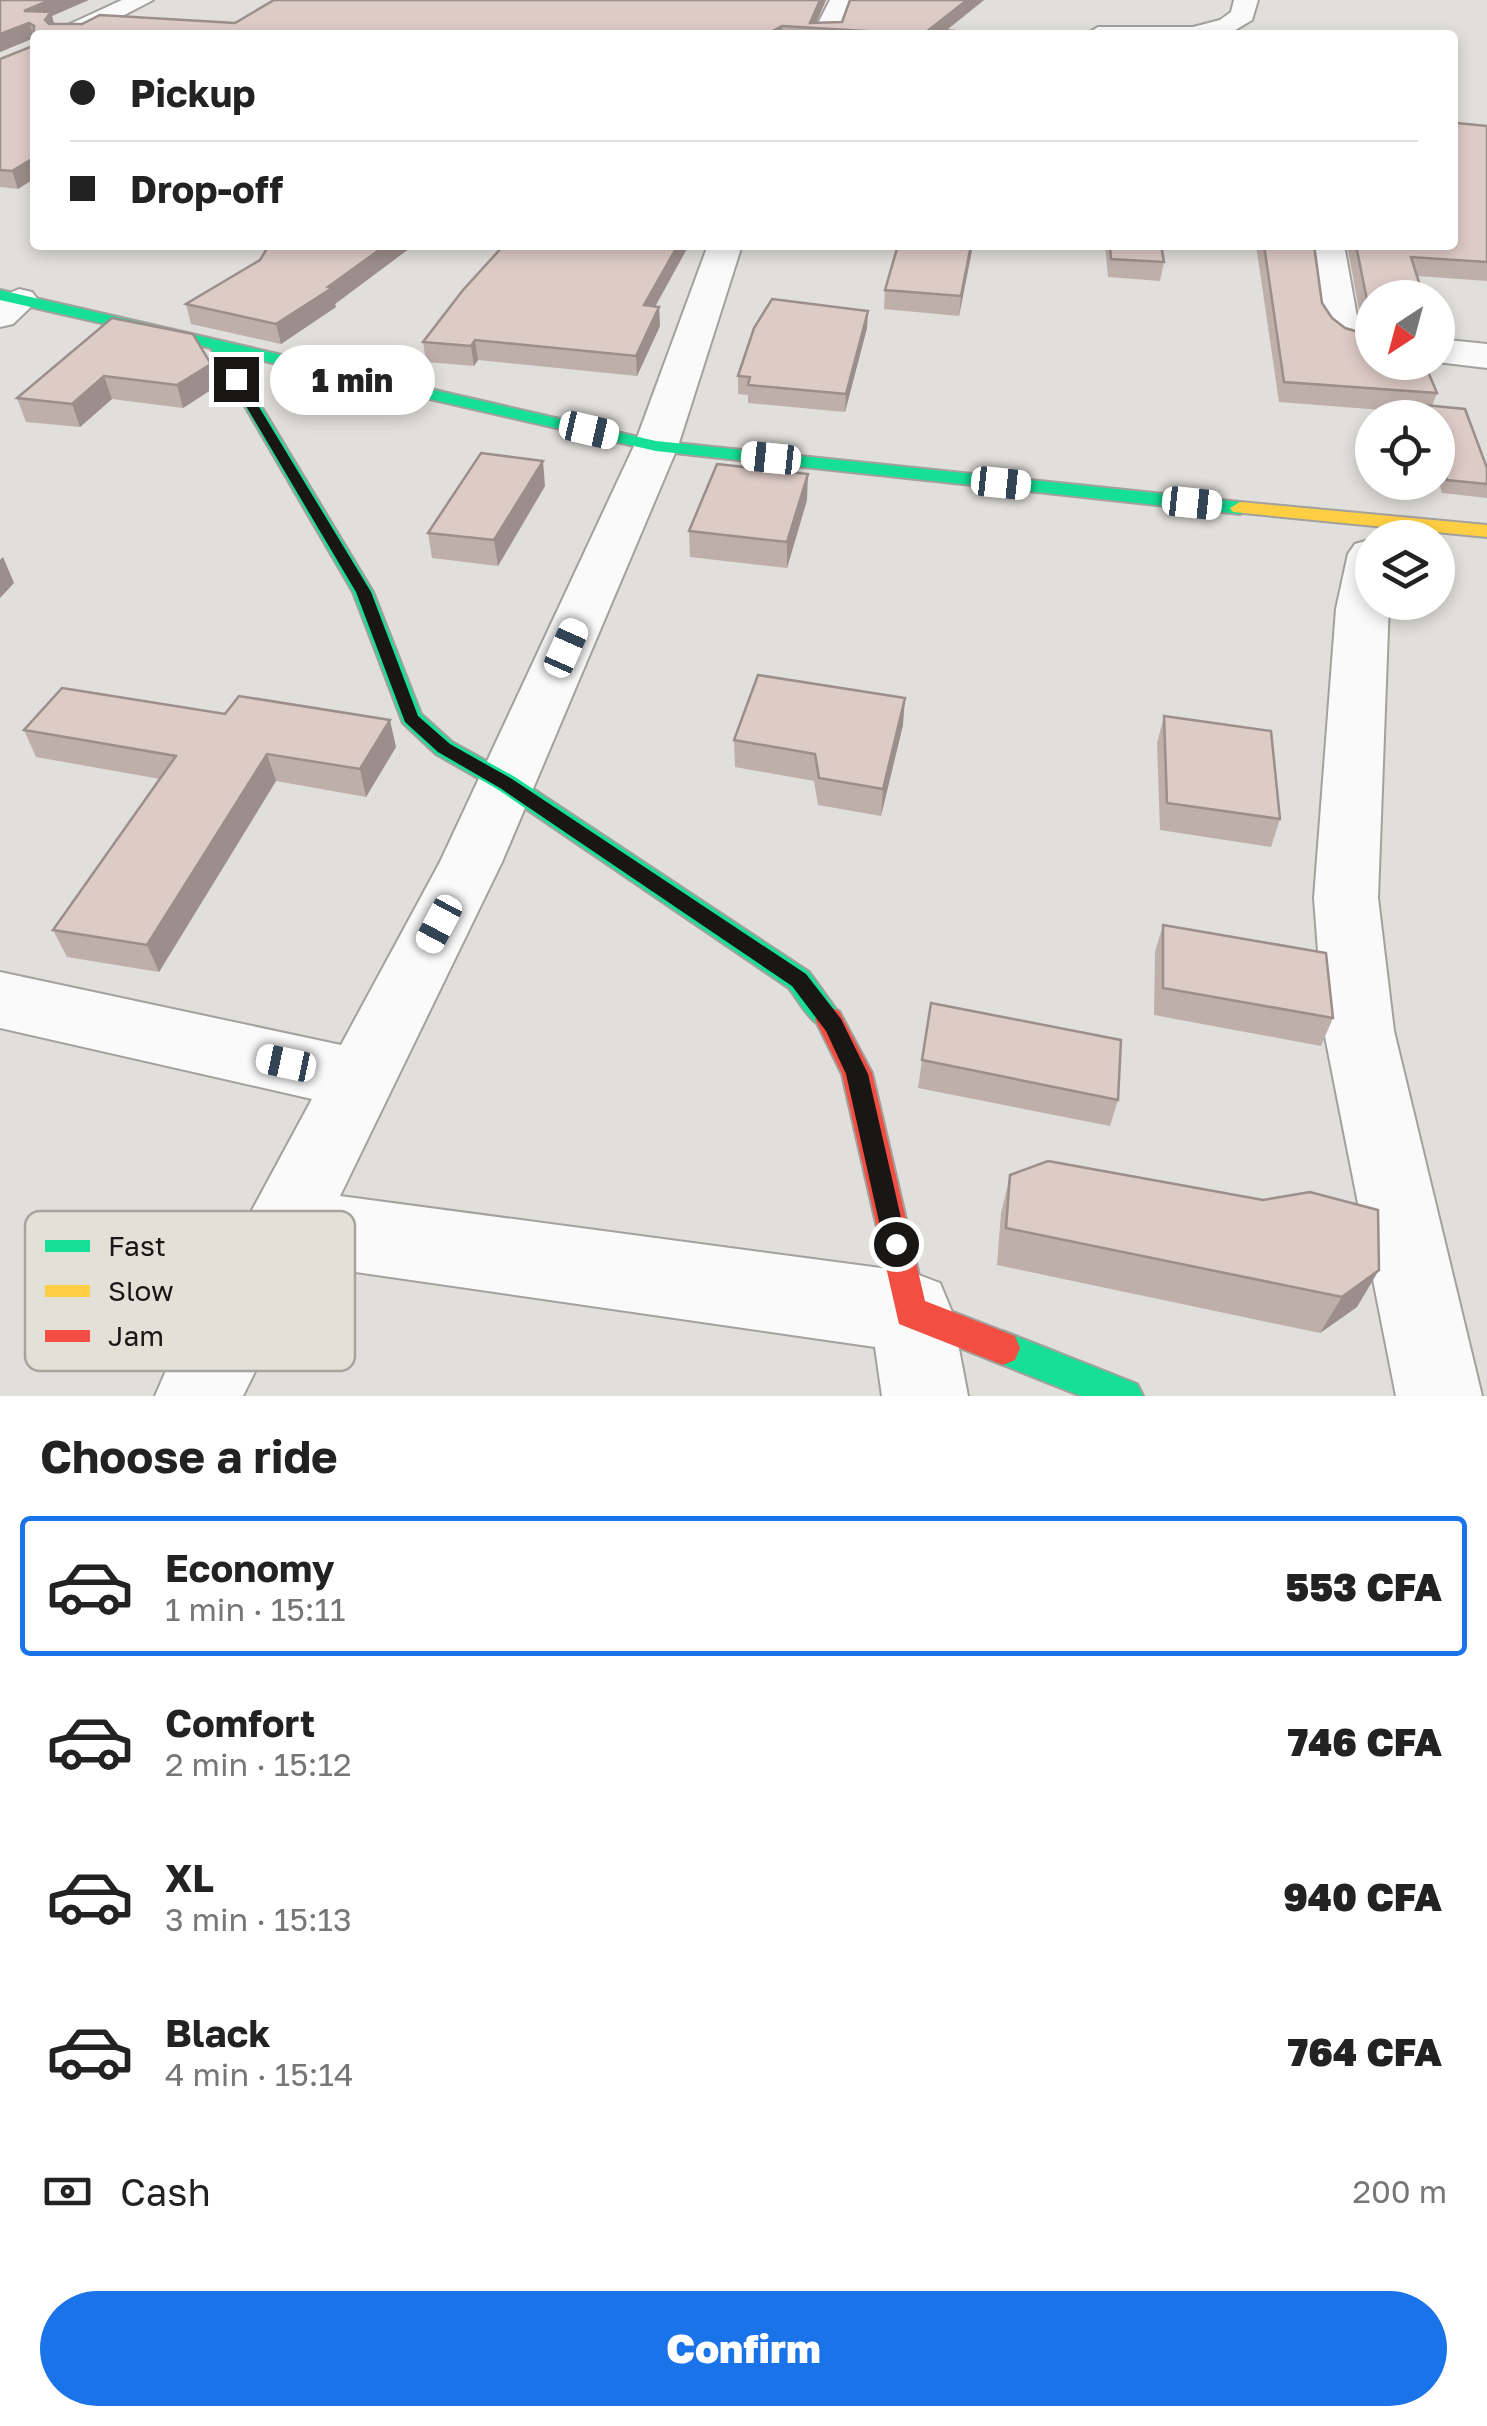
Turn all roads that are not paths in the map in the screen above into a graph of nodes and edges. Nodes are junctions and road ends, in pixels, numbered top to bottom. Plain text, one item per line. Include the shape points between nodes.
1 (141, 0) edge
2 (842, 0) edge
3 (1246, 0) edge
4 (77, 30) edge
5 (827, 30) edge
6 (1213, 30) edge
7 (723, 250) edge
8 (1328, 250) edge
9 (6, 304) edge
10 (1355, 336) edge
11 (218, 347) junction
12 (1455, 353) edge
13 (1487, 356) edge
14 (656, 446) junction
15 (1487, 530) edge
16 (1455, 532) edge
17 (1355, 535) edge
18 (1361, 620) edge
19 (506, 783) junction
20 (0, 1000) edge
21 (358, 1079) junction
22 (291, 1211) edge
23 (355, 1235) edge
24 (911, 1312) junction
25 (211, 1371) edge
26 (198, 1396) edge
27 (925, 1396) edge
28 (1125, 1396) edge
29 (1438, 1396) edge

1 - 4 street
2 - 5 street
3 - 6 street via 1243,15
7 - 14 street
8 - 10 street via 1339,322
9 - 11 street
11 - 14 street
11 - 19 street via 364,592 411,718 444,748
12 - 13 street
14 - 17 street
14 - 19 street
15 - 16 street
18 - 29 street via 1346,898 1360,1030
19 - 21 street
19 - 24 street via 799,980 822,1010 857,1074
20 - 21 street
21 - 22 street
23 - 24 street
24 - 27 street
24 - 28 street
25 - 26 street

